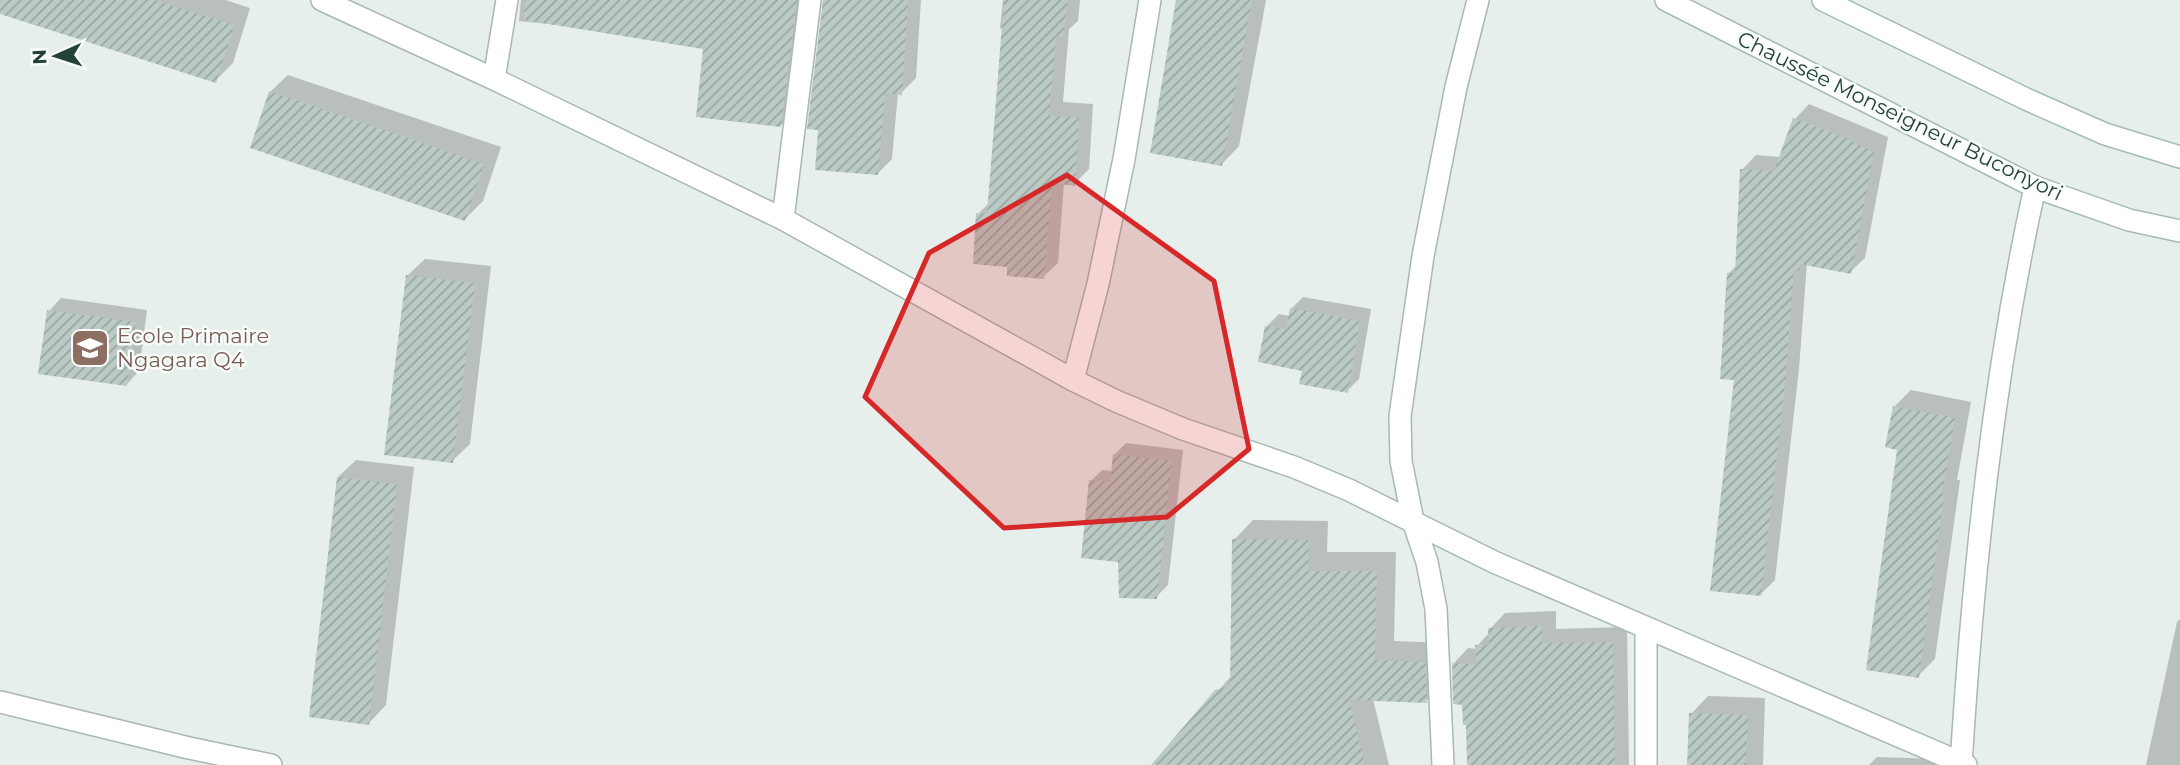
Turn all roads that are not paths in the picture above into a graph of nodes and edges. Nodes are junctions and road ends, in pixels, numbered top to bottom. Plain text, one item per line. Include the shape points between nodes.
1 (323, 0) edge
2 (506, 0) edge
3 (810, 0) edge
4 (1150, 0) edge
5 (1478, 0) edge
6 (1666, 0) edge
7 (1824, 0) edge
8 (494, 79) junction
9 (2180, 157) edge
10 (2035, 187) junction
11 (783, 219) junction
12 (2180, 231) edge
13 (1073, 380) junction
14 (1413, 521) junction
15 (1646, 628) junction
16 (0, 702) edge
17 (189, 756) edge
18 (1963, 764) edge
19 (271, 765) edge
20 (1443, 765) edge
21 (1646, 765) edge

1 - 8 street
2 - 8 street
3 - 11 street
4 - 13 street via 1124,159
5 - 14 street via 1423,256 1400,416 1401,461
6 - 10 street, Chaussée Monseigneur Buconyori
7 - 9 street via 2105,134
8 - 11 street
10 - 12 street, Chaussée Monseigneur Buconyori via 2129,220
10 - 18 street via 1998,380 1980,528
11 - 13 street
13 - 14 street via 1183,429 1294,467
14 - 15 street
14 - 20 street via 1436,609
15 - 18 street
15 - 21 street
16 - 17 street
17 - 19 street

